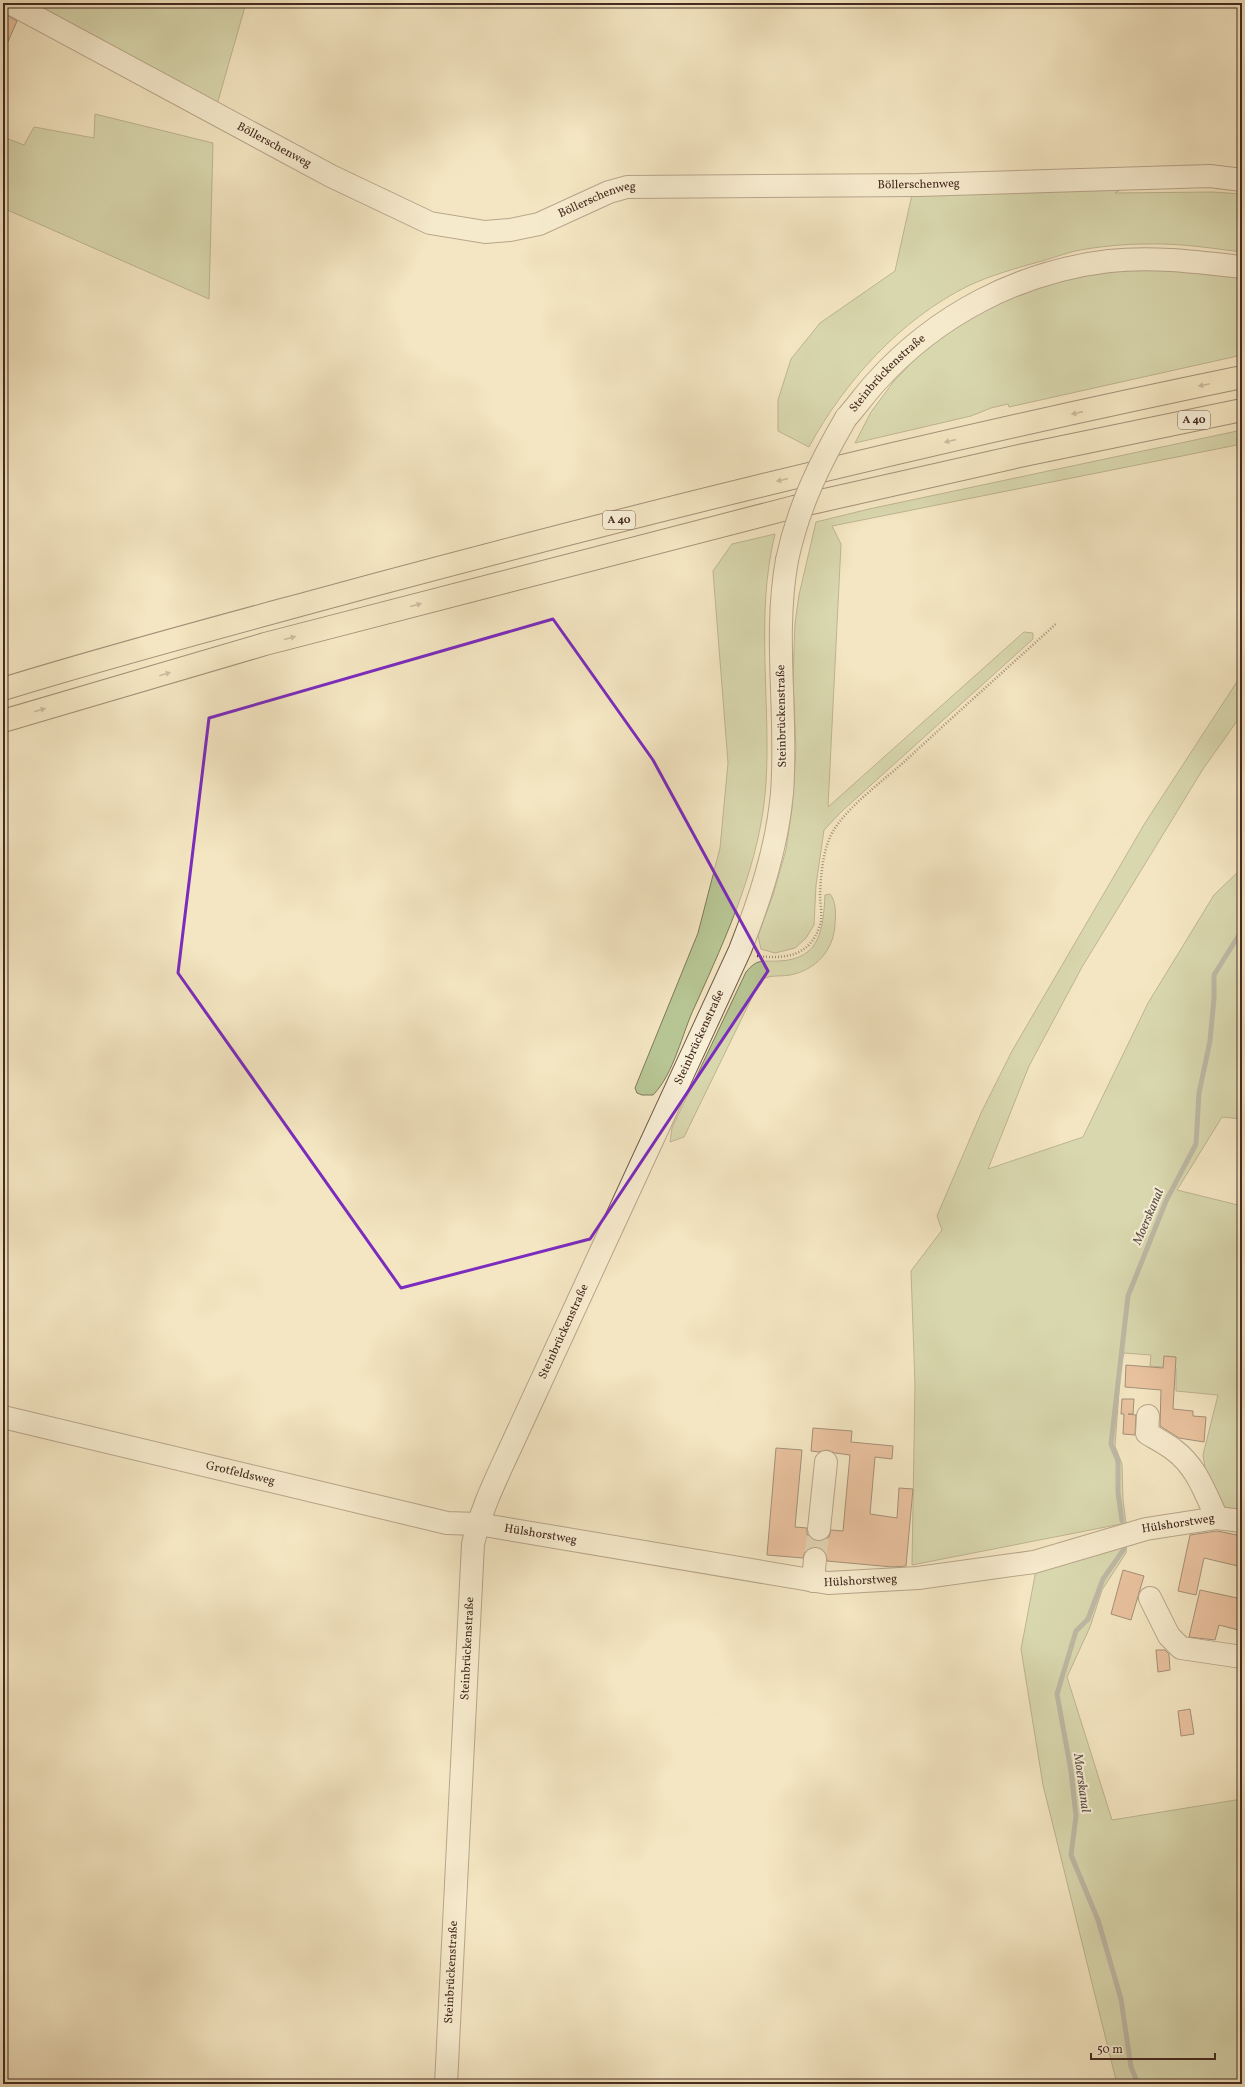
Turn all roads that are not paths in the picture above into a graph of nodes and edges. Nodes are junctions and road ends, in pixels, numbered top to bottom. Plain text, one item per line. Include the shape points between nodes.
1 (10, 3) edge
2 (1242, 180) edge
3 (1242, 267) edge
4 (1242, 377) edge
5 (1242, 410) edge
6 (3, 689) edge
7 (3, 721) edge
8 (1148, 1416) dead end
9 (3, 1417) edge
10 (826, 1462) dead end
11 (1217, 1518) junction
12 (1242, 1521) edge
13 (478, 1524) junction
14 (819, 1529) tunnel mouth
15 (815, 1560) tunnel mouth
16 (813, 1581) junction
17 (1150, 1598) dead end
18 (1242, 1657) edge
19 (446, 2084) edge

1 - 2 street, Böllerschenweg via 331,176 430,223 485,232 540,224 609,192 627,187 919,185 1210,176
3 - 13 street, Steinbrückenstraße, bridge via 1180,260 1110,261 1042,275 1007,288 975,302 944,322 897,360 874,383 846,418 824,455 803,501 787,560 781,634 782,792 778,828 767,875 740,950 520,1427
4 -> 6 highway, A 40 via 717,495 256,617
7 -> 5 highway, A 40 via 265,644 794,507 1024,455
8 - 11 street via 1147,1433 1174,1449 1189,1464 1199,1478
9 - 13 street, Grotfeldsweg via 446,1522
10 - 14 street
11 - 12 street, Hülshorstweg
11 - 16 street, Hülshorstweg via 1146,1529 1034,1562 918,1578 828,1583
13 - 16 street, Hülshorstweg
13 - 19 street, Steinbrückenstraße via 473,1544
15 - 16 street
17 - 18 street via 1169,1636 1181,1648

